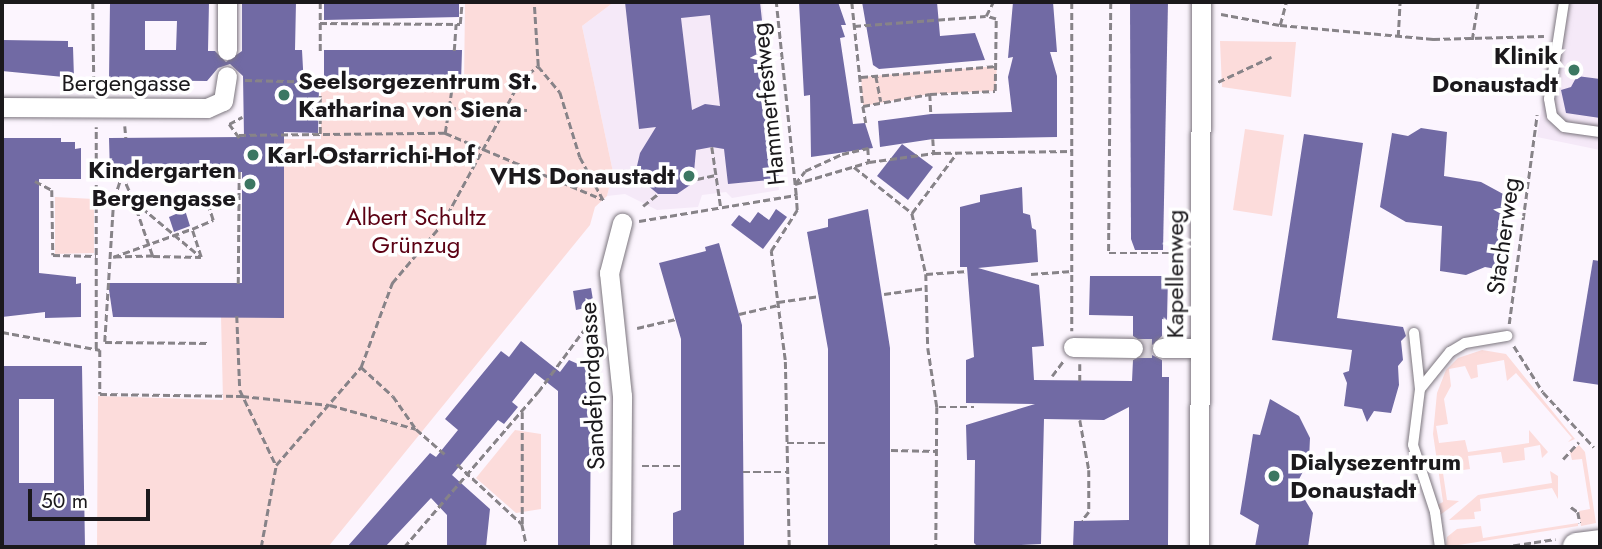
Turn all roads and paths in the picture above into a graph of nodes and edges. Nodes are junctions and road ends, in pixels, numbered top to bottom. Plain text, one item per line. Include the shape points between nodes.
1 (93, 2) edge
2 (228, 2) edge
3 (320, 2) edge
4 (462, 2) edge
5 (534, 2) edge
6 (776, 2) edge
7 (852, 2) edge
8 (993, 2) edge
9 (1072, 2) edge
10 (1111, 2) edge
11 (1201, 2) edge
12 (1286, 2) edge
13 (1400, 2) edge
14 (1478, 2) edge
15 (1564, 2) edge
16 (1221, 14) dead end
17 (986, 16) junction
18 (320, 23) junction
19 (456, 24) junction
20 (1280, 25) junction
21 (854, 26) junction
22 (1398, 37) junction
23 (1472, 40) junction
24 (1547, 48) dead end
25 (227, 50) dead end
26 (320, 51) dead end
27 (454, 51) dead end
28 (1271, 57) dead end
29 (538, 66) junction
30 (997, 66) junction
31 (876, 76) junction
32 (861, 77) junction
33 (235, 78) joint
34 (1218, 82) dead end
35 (320, 83) junction
36 (930, 94) junction
37 (881, 102) junction
38 (863, 106) junction
39 (2, 107) edge
40 (94, 108) junction
41 (449, 108) junction
42 (503, 109) junction
43 (527, 110) dead end
44 (1538, 112) dead end
45 (931, 114) dead end
46 (242, 117) dead end
47 (125, 123) dead end
48 (866, 123) dead end
49 (1600, 132) edge
50 (444, 133) junction
51 (320, 135) junction
52 (125, 138) dead end
53 (933, 139) dead end
54 (712, 147) dead end
55 (484, 150) junction
56 (1073, 151) junction
57 (934, 153) junction
58 (956, 153) junction
59 (869, 162) junction
60 (854, 167) junction
61 (239, 171) dead end
62 (696, 175) dead end
63 (716, 175) junction
64 (35, 181) dead end
65 (795, 184) junction
66 (658, 194) dead end
67 (796, 195) junction
68 (114, 199) junction
69 (133, 200) junction
70 (643, 206) dead end
71 (721, 208) junction
72 (912, 213) junction
73 (622, 223) joint
74 (192, 229) junction
75 (173, 235) junction
76 (149, 243) junction
77 (1185, 253) dead end
78 (96, 256) junction
79 (153, 256) junction
80 (113, 257) junction
81 (201, 257) junction
82 (968, 271) dead end
83 (1072, 271) junction
84 (926, 274) junction
85 (1031, 274) dead end
86 (238, 284) dead end
87 (927, 288) junction
88 (884, 294) dead end
89 (820, 296) dead end
90 (777, 303) junction
91 (598, 311) dead end
92 (739, 314) dead end
93 (237, 316) dead end
94 (676, 319) dead end
95 (637, 328) dead end
96 (2, 332) edge
97 (1414, 333) dead end
98 (1507, 335) junction
99 (105, 342) junction
100 (210, 343) dead end
101 (1133, 348) tunnel mouth
102 (1162, 348) tunnel mouth
103 (1200, 348) junction
104 (98, 350) junction
105 (1071, 353) junction
106 (361, 367) junction
107 (1052, 376) dead end
108 (1420, 389) junction
109 (242, 396) junction
110 (330, 405) junction
111 (937, 407) junction
112 (974, 407) dead end
113 (522, 411) junction
114 (1080, 420) dead end
115 (416, 429) junction
116 (1579, 442) dead end
117 (787, 443) junction
118 (828, 443) dead end
119 (1594, 447) dead end
120 (891, 450) dead end
121 (937, 451) junction
122 (445, 454) dead end
123 (1563, 459) dead end
124 (457, 464) dead end
125 (276, 466) junction
126 (642, 466) dead end
127 (681, 466) dead end
128 (743, 472) dead end
129 (787, 472) junction
130 (469, 474) junction
131 (1571, 507) dead end
132 (1082, 521) dead end
133 (522, 524) junction
134 (1581, 540) edge
135 (261, 547) edge
136 (404, 547) edge
137 (527, 547) edge
138 (621, 547) edge
139 (789, 547) edge
140 (936, 547) edge
141 (1199, 547) edge
142 (1440, 547) edge
143 (1503, 547) edge

1 - 40 path
2 - 25 street
3 - 18 path
4 - 19 path via 462,20
5 - 29 path
6 - 65 path, Hammerfestweg
7 - 21 path
8 - 17 path
9 - 56 path
10 - 77 path via 1109,253
11 - 103 street, Kapellenweg
12 - 20 path
13 - 22 path
14 - 23 path
15 - 49 lane via 1549,99 1552,116 1564,127
16 - 20 path
17 - 21 path
17 - 30 path via 996,19
18 - 19 path
18 - 26 path
19 - 27 path
20 - 22 path
21 - 32 path
22 - 23 path
23 - 24 path via 1549,36
28 - 34 path
29 - 42 path via 520,81
29 - 55 path via 560,92 580,157 604,201
30 - 31 path
30 - 36 path via 995,92
31 - 32 path
31 - 37 path
32 - 38 path
33 - 35 path
33 - 40 street, Bergengasse via 223,101 207,108
35 - 41 path via 453,83
35 - 51 path
36 - 37 path
36 - 45 path
37 - 38 path
38 - 48 path
39 - 40 street, Bergengasse
40 - 78 path
41 - 42 path
41 - 50 path
42 - 43 path
42 - 55 path
44 - 98 path, Stacherweg
46 - 51 path via 229,124 239,137
47 - 52 path
50 - 51 path
50 - 55 path
53 - 57 path
54 - 63 path
55 - 106 path via 442,224 392,284
56 - 58 path
56 - 83 path
57 - 58 path
57 - 59 path
58 - 72 path
59 - 60 path
59 - 65 path via 868,148 842,154 805,171
60 - 65 path
60 - 72 path
61 - 86 path
62 - 63 path via 697,179
63 - 71 path
64 - 78 path via 52,190 52,255
65 - 67 path, Hammerfestweg
66 - 70 path
67 - 71 path, Hammerfestweg
67 - 90 path via 797,210 771,251
68 - 69 path
68 - 69 path via 122,174
68 - 80 path
69 - 74 path via 206,199 213,220
69 - 75 path
69 - 76 path
71 - 73 path, Hammerfestweg
72 - 84 path
73 - 138 street, Sandefjordgasse via 610,273 622,396
74 - 75 path
74 - 81 path
75 - 76 path
75 - 81 path
76 - 79 path
76 - 80 path
78 - 104 path
79 - 80 path
79 - 81 path
80 - 99 path via 107,258
82 - 84 path
83 - 85 path
83 - 105 path
84 - 87 path
87 - 88 path
87 - 111 path via 928,348
89 - 90 path
90 - 92 path
90 - 117 path via 785,360
91 - 113 path
93 - 109 path
94 - 95 path
96 - 104 path
97 - 108 lane
98 - 108 lane via 1465,343 1450,352
98 - 119 path via 1543,392
99 - 100 path
99 - 104 path
101 - 105 street
102 - 103 street
103 - 141 street, Kapellenweg
104 - 109 path via 100,394
105 - 107 path
106 - 110 path
106 - 115 path via 393,396
108 - 142 lane via 1413,445 1435,513
109 - 110 path
109 - 125 path
110 - 115 path
110 - 125 path via 286,448
111 - 112 path
111 - 121 path
113 - 130 path
113 - 133 path
114 - 132 path via 1089,470 1089,512
115 - 122 path
116 - 123 path
117 - 118 path
117 - 129 path
120 - 121 path
121 - 140 path
124 - 130 path
125 - 135 path
126 - 127 path
128 - 129 path
129 - 139 path
130 - 133 path
130 - 136 path
131 - 134 path via 1578,512
133 - 137 path
134 - 143 path

